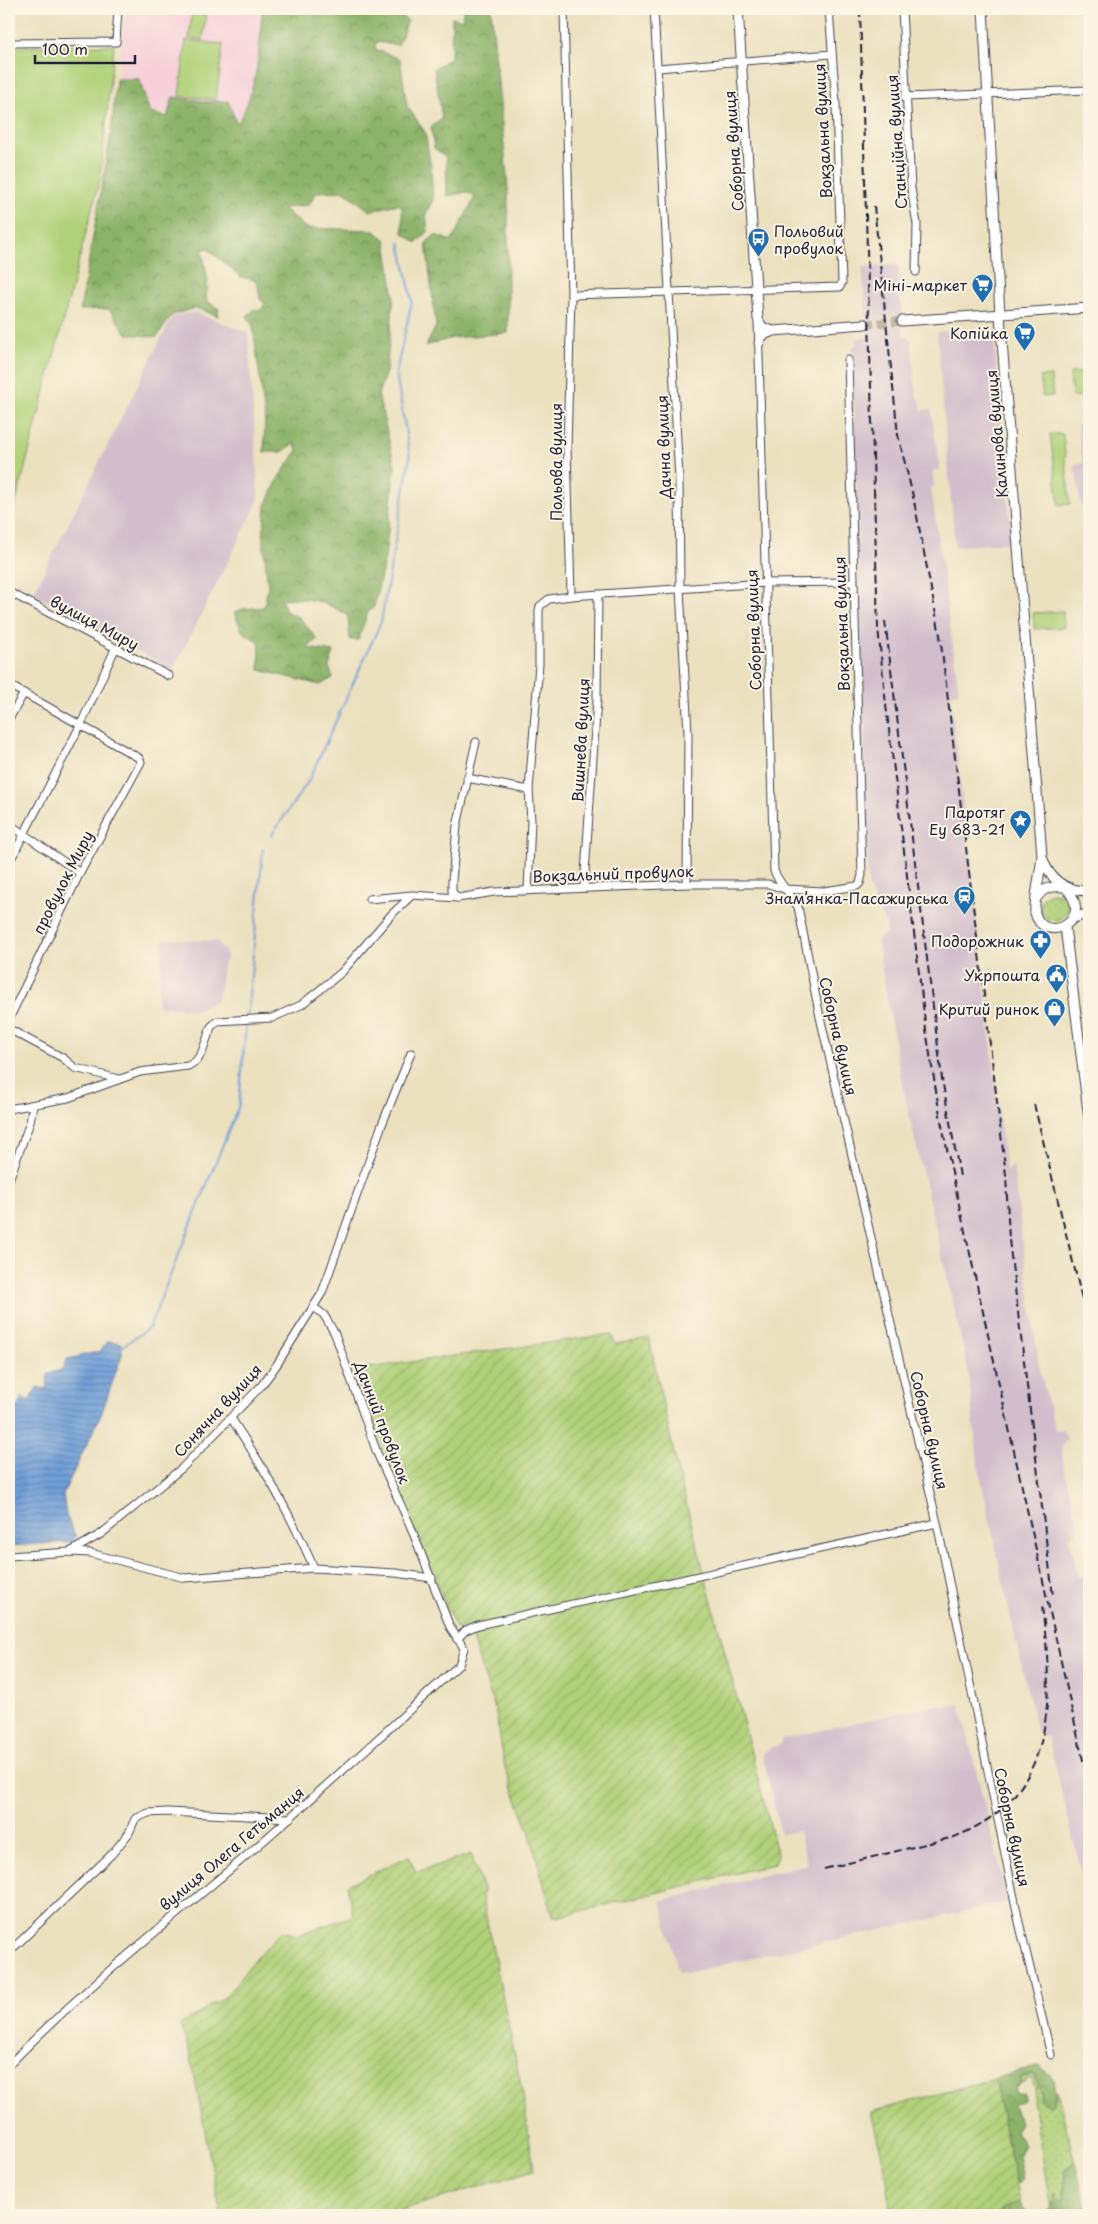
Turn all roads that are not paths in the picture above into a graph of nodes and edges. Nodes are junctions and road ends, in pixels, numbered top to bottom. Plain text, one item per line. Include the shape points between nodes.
1 (118, 9) edge
2 (564, 9) edge
3 (654, 9) edge
4 (738, 9) edge
5 (829, 9) edge
6 (902, 9) edge
7 (982, 9) edge
8 (9, 43) edge
9 (832, 54) junction
10 (741, 61) junction
11 (658, 68) junction
12 (1089, 90) edge
13 (987, 94) junction
14 (905, 97) junction
15 (916, 272) dead end
16 (756, 291) junction
17 (670, 293) junction
18 (571, 295) junction
19 (1089, 308) edge
20 (1000, 315) junction
21 (758, 319) junction
22 (902, 321) tunnel mouth
23 (865, 324) tunnel mouth
24 (773, 331) junction
25 (758, 343) junction
26 (848, 360) dead end
27 (853, 582) junction
28 (766, 583) junction
29 (680, 589) junction
30 (9, 592) edge
31 (598, 594) junction
32 (571, 596) junction
33 (115, 649) junction
34 (169, 676) dead end
35 (9, 685) edge
36 (24, 693) junction
37 (9, 719) edge
38 (81, 724) junction
39 (476, 742) dead end
40 (468, 778) junction
41 (529, 790) junction
42 (9, 824) edge
43 (24, 834) junction
44 (1042, 856) junction
45 (9, 863) edge
46 (80, 873) junction
47 (687, 884) junction
48 (857, 886) joint
49 (584, 887) junction
50 (1065, 887) junction
51 (784, 889) junction
52 (528, 890) junction
53 (1089, 891) edge
54 (412, 895) junction
55 (458, 898) junction
56 (369, 899) dead end
57 (1036, 899) junction
58 (1089, 913) edge
59 (1074, 918) junction
60 (1065, 927) junction
61 (9, 1019) edge
62 (9, 1030) edge
63 (411, 1053) dead end
64 (120, 1079) junction
65 (33, 1106) junction
66 (9, 1109) edge
67 (1089, 1118) edge
68 (9, 1180) edge
69 (314, 1308) junction
70 (230, 1418) junction
71 (937, 1523) junction
72 (70, 1552) junction
73 (9, 1556) edge
74 (314, 1568) junction
75 (432, 1578) junction
76 (457, 1639) junction
77 (464, 1648) joint
78 (290, 1818) junction
79 (9, 1952) edge
80 (1051, 2056) dead end
81 (9, 2065) edge

1 - 8 street via 116,42
2 - 18 street, Польова вулиця
3 - 11 street, Дачна вулиця
4 - 10 street, Соборна вулиця
5 - 9 street, Вокзальна вулиця
6 - 14 street, Станційна вулиця
7 - 13 street, Калинова вулиця
9 - 10 street
9 - 16 street, Вокзальна вулиця via 842,282 840,287
10 - 11 street
10 - 16 street, Соборна вулиця
11 - 17 street, Дачна вулиця
12 - 13 street
13 - 14 street
13 - 20 street, Калинова вулиця
14 - 15 street, Станційна вулиця via 911,188 917,224
16 - 17 street
16 - 21 street, Соборна вулиця
17 - 18 street
17 - 29 street, Дачна вулиця via 679,479
18 - 32 street, Польова вулиця via 567,448
19 - 20 street
20 - 22 street
20 - 44 street, Калинова вулиця
21 - 24 street via 762,327
21 - 25 street, Соборна вулиця
23 - 24 street
24 - 25 street via 762,336
25 - 28 street, Соборна вулиця
26 - 27 street, Вокзальна вулиця
27 - 28 street
27 - 48 street, Вокзальна вулиця via 862,875
28 - 29 street
28 - 51 street, Соборна вулиця via 774,870
29 - 31 street
29 - 47 street, Дачна вулиця via 688,733
30 - 33 street, вулиця Миру
31 - 32 street
31 - 49 street, Вишнева вулиця via 597,700
32 - 41 street via 549,598 540,606
33 - 34 street, вулиця Миру
33 - 38 street
35 - 36 street
36 - 37 street
36 - 38 street
38 - 43 street
38 - 46 street, провулок Миру via 139,758 139,765
39 - 40 street
40 - 41 street
40 - 55 street via 457,826 452,881 452,892
41 - 52 street
42 - 43 street
43 - 45 street
43 - 46 street
44 - 50 street via 1050,875
44 - 57 street
46 - 61 street, провулок Миру
47 - 49 street, Вокзальний провулок
47 - 51 street, Вокзальний провулок via 768,884
48 - 51 street, Вокзальний провулок via 824,891
49 - 52 street, Вокзальний провулок
50 - 53 street
50 - 57 street via 1044,889
50 - 59 street via 1074,899
51 - 71 street, Соборна вулиця via 798,907 820,1017
52 - 55 street, Вокзальний провулок
54 - 55 street, Вокзальний провулок
54 - 56 street, Вокзальний провулок
54 - 64 street via 342,972 300,1005 272,1018 217,1021 211,1027 202,1052 188,1066 140,1072
57 - 60 street via 1035,914 1043,926
58 - 59 street
59 - 60 street
60 - 67 street
62 - 64 street via 63,1058 75,1068
63 - 69 street, Сонячна вулиця
64 - 65 street via 68,1098
65 - 66 street
65 - 68 street
69 - 70 street, Сонячна вулиця via 262,1385
69 - 75 street, Дачний провулок via 324,1315 335,1334 377,1452
70 - 72 street, Сонячна вулиця via 156,1490 101,1534
70 - 74 street via 291,1517
71 - 76 street via 478,1625
71 - 80 street, Соборна вулиця via 1018,1922
72 - 73 street
72 - 74 street via 90,1553 186,1578
74 - 75 street
75 - 76 street, Дачний провулок
76 - 77 street, Дачний провулок
77 - 78 street, вулиця Олега Гетьманця via 459,1665
78 - 79 street via 168,1812 143,1814 135,1819 129,1833 112,1854
78 - 81 street, вулиця Олега Гетьманця via 164,1923

